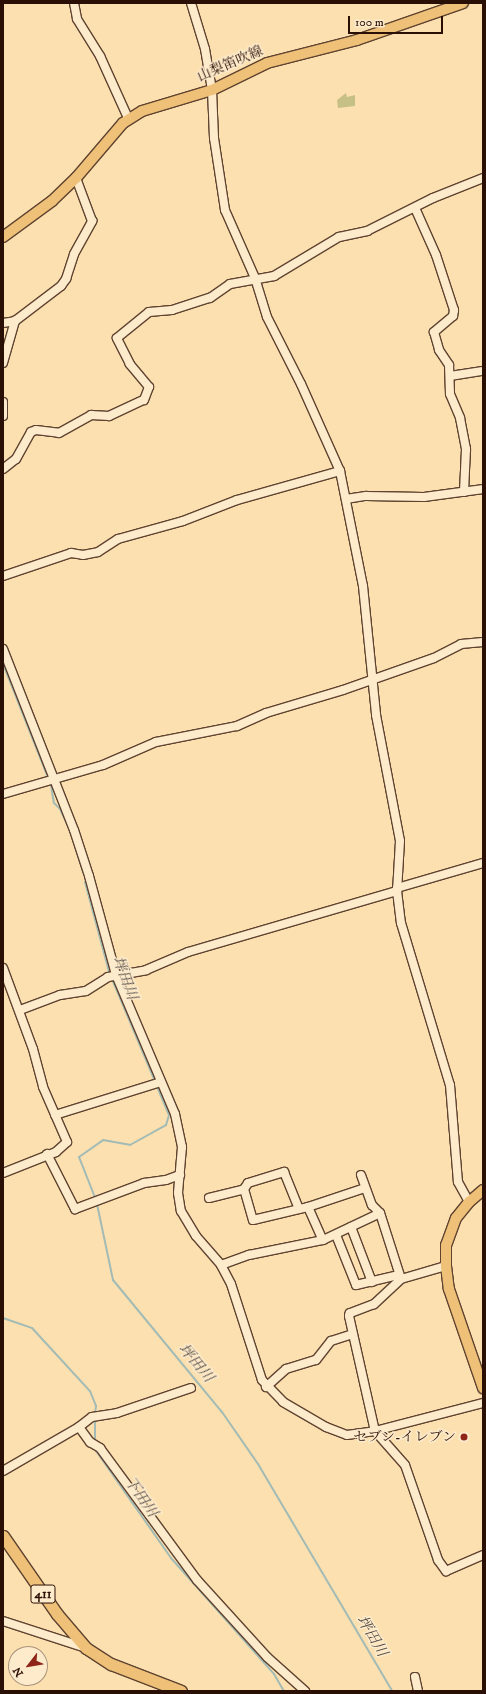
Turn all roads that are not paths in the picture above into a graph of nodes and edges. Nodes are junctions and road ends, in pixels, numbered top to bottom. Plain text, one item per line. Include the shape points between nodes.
1 (74, 3) edge
2 (191, 3) edge
3 (463, 3) edge
4 (451, 5) edge
5 (212, 90) junction
6 (128, 118) junction
7 (76, 178) junction
8 (483, 178) edge
9 (415, 208) junction
10 (3, 237) edge
11 (255, 278) junction
12 (15, 321) junction
13 (3, 323) edge
14 (3, 363) edge
15 (483, 371) edge
16 (450, 376) junction
17 (3, 402) edge
18 (3, 416) edge
19 (3, 469) edge
20 (340, 470) junction
21 (483, 489) edge
22 (464, 492) junction
23 (346, 499) junction
24 (3, 576) edge
25 (483, 642) edge
26 (3, 649) edge
27 (371, 679) junction
28 (53, 780) junction
29 (3, 794) edge
30 (483, 863) edge
31 (397, 890) junction
32 (3, 968) edge
33 (112, 976) junction
34 (20, 1010) junction
35 (161, 1082) junction
36 (54, 1114) junction
37 (47, 1154) junction
38 (3, 1173) edge
39 (180, 1175) junction
40 (361, 1175) dead end
41 (365, 1188) junction
42 (244, 1190) junction
43 (483, 1190) edge
44 (209, 1198) dead end
45 (469, 1202) junction
46 (308, 1207) junction
47 (299, 1209) junction
48 (380, 1213) junction
49 (351, 1228) junction
50 (336, 1235) junction
51 (323, 1240) junction
52 (221, 1265) junction
53 (446, 1266) junction
54 (400, 1277) junction
55 (372, 1282) junction
56 (352, 1334) junction
57 (266, 1387) junction
58 (191, 1388) dead end
59 (483, 1388) edge
60 (483, 1403) edge
61 (79, 1427) junction
62 (375, 1431) junction
63 (3, 1471) edge
64 (3, 1536) edge
65 (483, 1556) edge
66 (3, 1621) edge
67 (86, 1648) junction
68 (415, 1678) dead end
69 (181, 1691) edge
70 (305, 1691) edge
71 (418, 1691) edge

1 - 6 street via 77,19 100,56
2 - 5 street via 205,49
3 - 4 main road, 山梨笛吹線
4 - 5 main road, 山梨笛吹線 via 357,40 267,63
5 - 6 main road, 山梨笛吹線 via 142,111
5 - 11 street via 214,138 225,210
6 - 7 main road, 山梨笛吹線
7 - 10 main road, 山梨笛吹線 via 52,201
7 - 12 street via 92,222 90,228 74,254 62,286
8 - 9 street
9 - 11 street via 367,232 339,237 274,276
9 - 16 street via 436,255 454,310 453,316 434,332 439,350 449,365
11 - 19 street via 230,284 210,298 172,310 149,312 140,318 117,338 130,364 149,387 144,400 109,416 91,415 59,433 36,430 31,432 16,459
11 - 20 street via 267,317 302,384
12 - 13 street
12 - 14 street
15 - 16 street
16 - 22 street via 450,394 460,418 466,449
17 - 18 street
20 - 23 street
20 - 24 street via 237,500 183,522 118,538 98,552 83,555 71,553
21 - 22 street
22 - 23 street via 424,497 366,496
23 - 27 street via 363,586
25 - 27 street via 461,644 434,658
26 - 28 street
27 - 28 street via 266,713 237,726 156,742 103,765
27 - 31 street via 400,840
28 - 29 street
28 - 33 street via 89,876
30 - 31 street
31 - 33 street via 188,952 146,970
31 - 45 street via 401,923 450,1085 458,1182
32 - 34 street
33 - 34 street via 86,991 60,995
33 - 35 street
34 - 36 street via 43,1087
35 - 36 street
35 - 39 street via 180,1131
36 - 37 street via 67,1142 56,1152
37 - 38 street
37 - 39 street via 74,1209 144,1183
39 - 52 street via 178,1193 181,1210 196,1236
40 - 41 street
41 - 46 street
41 - 48 street via 372,1205
42 - 44 street
42 - 47 street via 253,1220
42 - 47 street via 248,1183 284,1172
43 - 45 main road
45 - 53 main road via 451,1228 446,1245
46 - 47 street
46 - 51 street
48 - 49 street
48 - 54 street
49 - 50 street
49 - 55 street
50 - 51 street
50 - 55 street via 356,1285
51 - 52 street via 249,1255
52 - 57 street via 231,1284 252,1356
53 - 54 street
53 - 59 main road via 449,1289
54 - 55 street
54 - 56 street via 374,1304 350,1313
56 - 57 street via 331,1341 316,1360 286,1369
56 - 62 street
57 - 62 street via 283,1402 336,1432 360,1434
58 - 61 street via 117,1413 96,1416
60 - 62 street
61 - 63 street
61 - 70 street via 90,1442 100,1448 197,1580 267,1657
62 - 65 street via 405,1465 438,1560 446,1571
64 - 67 highway, 411 via 60,1619
66 - 67 street
67 - 69 highway, 411 via 111,1664
68 - 71 street

